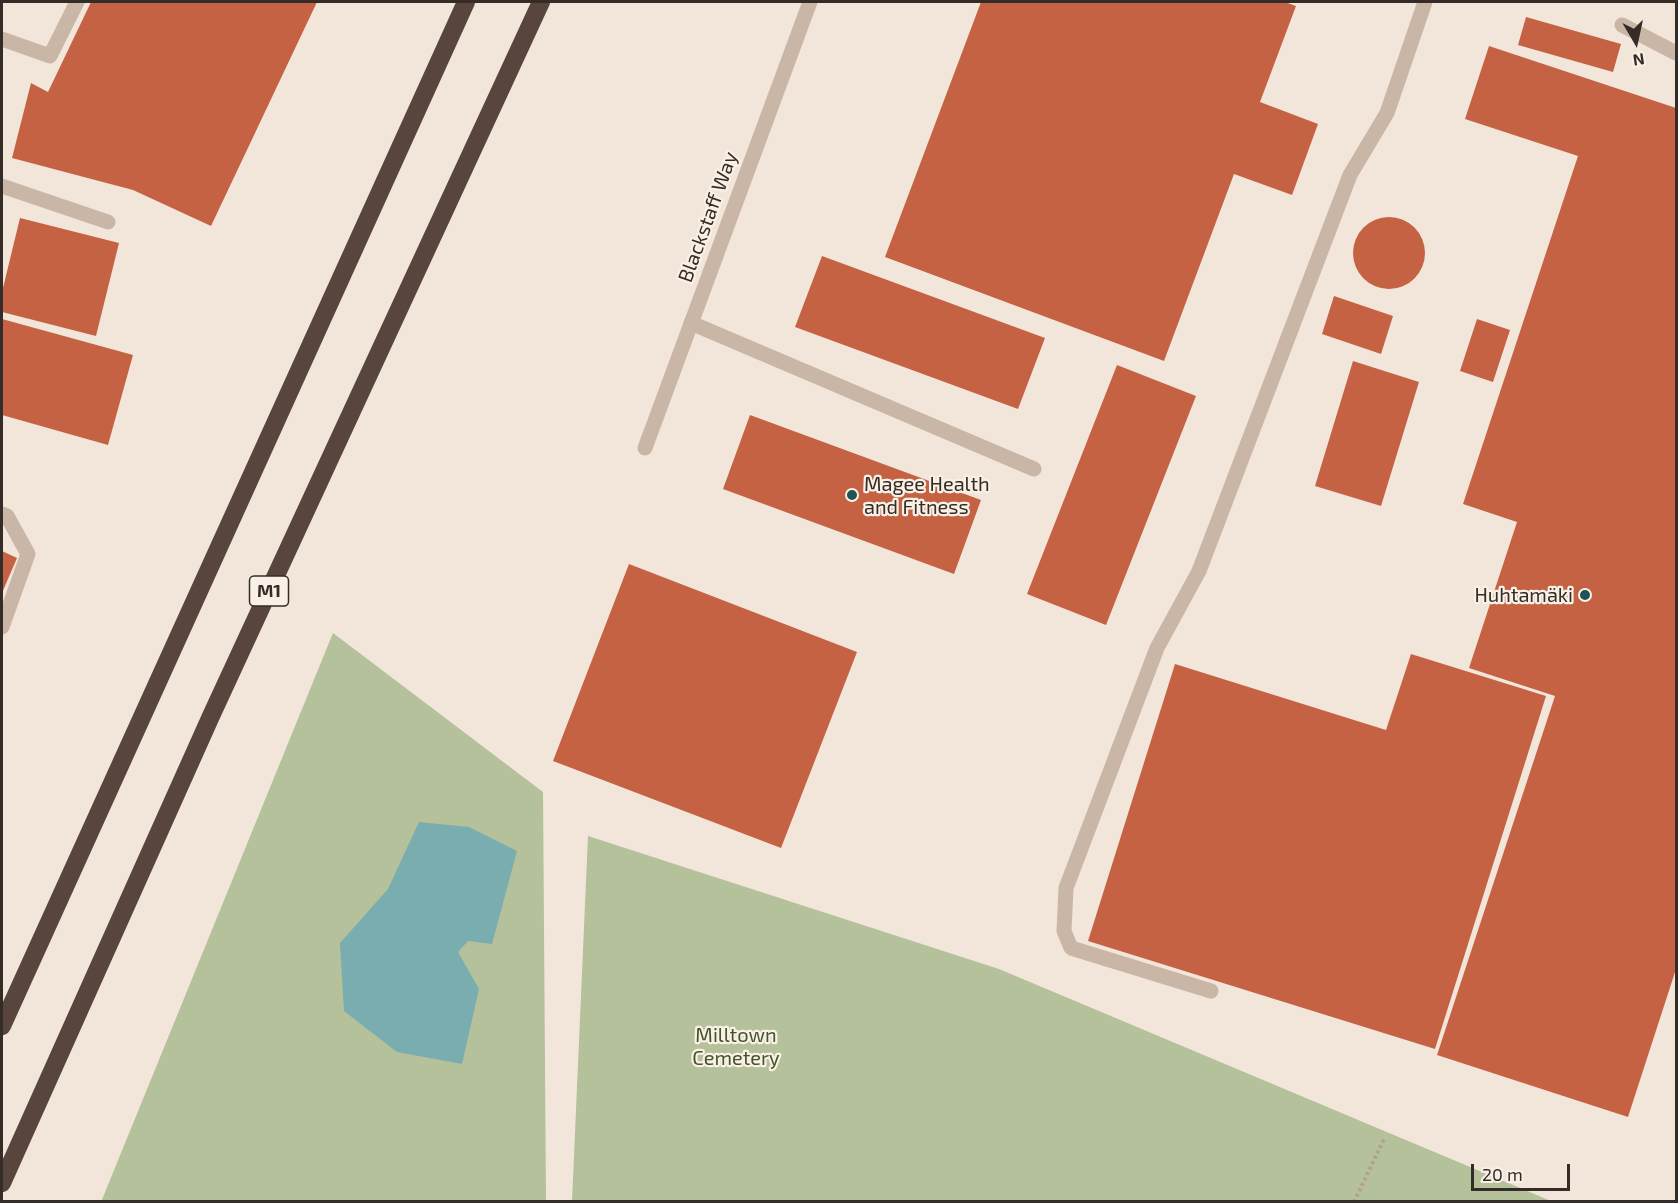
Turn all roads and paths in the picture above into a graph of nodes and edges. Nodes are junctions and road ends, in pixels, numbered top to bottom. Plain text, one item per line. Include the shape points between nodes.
1 (76, 2) edge
2 (466, 2) edge
3 (541, 2) edge
4 (810, 2) edge
5 (1425, 2) edge
6 (1622, 26) dead end
7 (2, 39) edge
8 (1677, 53) edge
9 (2, 186) edge
10 (108, 222) dead end
11 (691, 323) junction
12 (645, 448) dead end
13 (1034, 470) dead end
14 (2, 514) edge
15 (2, 627) edge
16 (1211, 991) dead end
17 (2, 1026) edge
18 (1384, 1139) dead end
19 (2, 1183) edge
20 (1354, 1202) edge

1 - 7 street via 50,56
2 - 17 highway
3 - 19 highway, M1 via 211,716
4 - 11 street, Blackstaff Way
5 - 16 street via 1387,113 1350,175 1199,571 1158,648 1066,888 1064,931 1071,948
6 - 8 street
9 - 10 street
11 - 12 street, Blackstaff Way
11 - 13 street
14 - 15 street via 7,516 28,554
18 - 20 path

